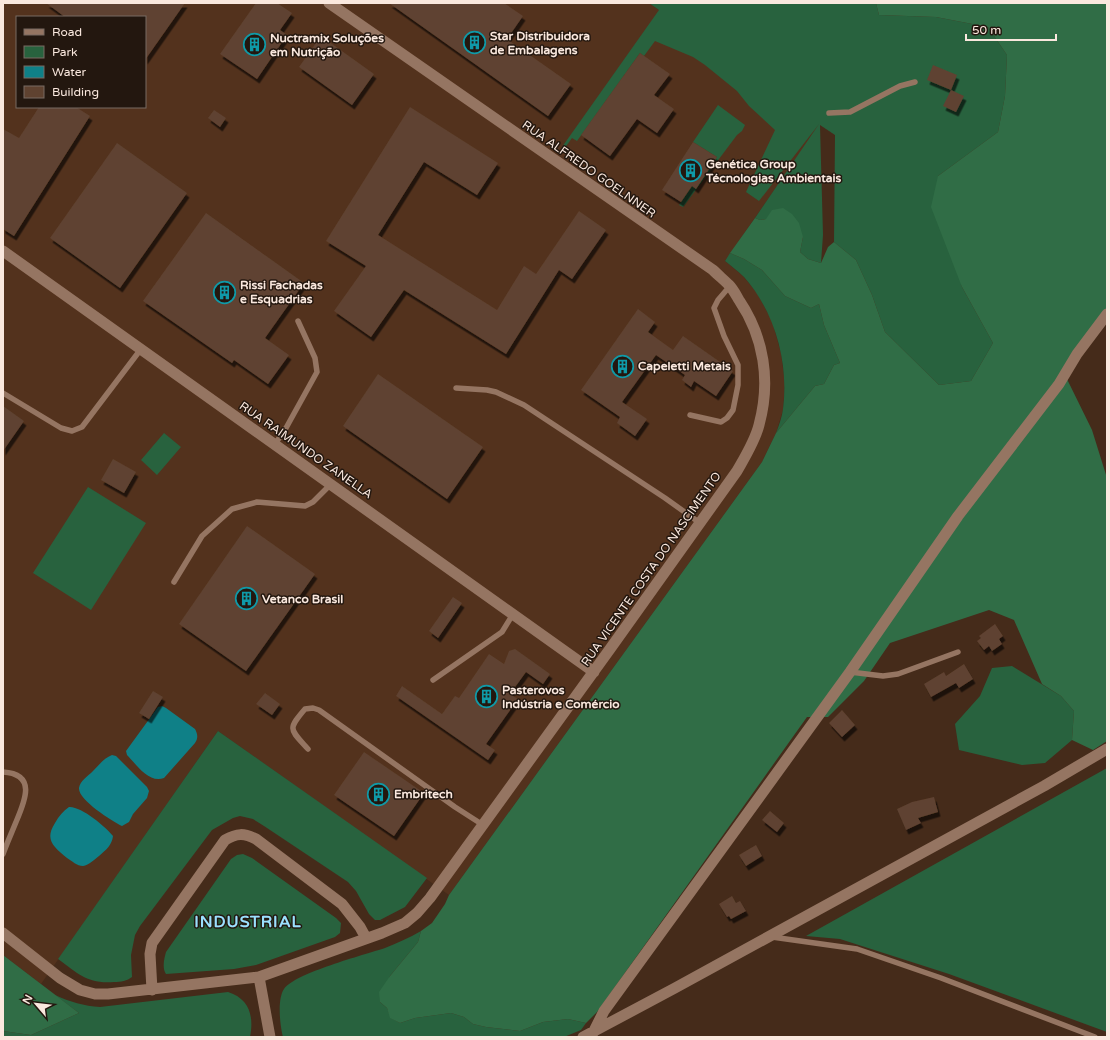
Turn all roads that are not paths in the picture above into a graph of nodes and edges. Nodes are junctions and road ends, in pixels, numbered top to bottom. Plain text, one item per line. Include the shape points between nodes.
1 (329, 3) edge
2 (915, 82) dead end
3 (828, 113) dead end
4 (3, 251) edge
5 (730, 286) junction
6 (1107, 314) edge
7 (298, 321) dead end
8 (141, 348) junction
9 (456, 388) dead end
10 (3, 393) edge
11 (763, 404) joint
12 (690, 415) dead end
13 (275, 444) junction
14 (331, 484) junction
15 (700, 523) junction
16 (174, 582) dead end
17 (513, 614) junction
18 (958, 652) dead end
19 (594, 672) junction
20 (850, 672) junction
21 (433, 680) dead end
22 (308, 749) dead end
23 (1107, 749) edge
24 (3, 772) edge
25 (483, 825) junction
26 (3, 854) edge
27 (3, 933) edge
28 (769, 937) junction
29 (366, 938) junction
30 (259, 977) junction
31 (152, 990) junction
32 (588, 1035) edge
33 (270, 1037) edge
34 (1095, 1037) edge

1 - 5 street, RUA ALFREDO GOELNNER via 713,270
2 - 3 lane via 900,86 850,112
4 - 8 street, RUA RAIMUNDO ZANELLA
5 - 11 street, RUA ALFREDO GOELNNER via 749,315 761,346 765,378
5 - 12 lane via 714,308 738,365 738,385 733,410 721,422
6 - 20 street via 1059,384 958,516
7 - 13 lane via 315,358 317,372
8 - 10 lane via 82,427 72,430 60,428
8 - 13 street, RUA RAIMUNDO ZANELLA
9 - 15 lane via 496,392 524,405
11 - 15 street, RUA VICENTE COSTA DO NASCIMENTO via 759,426 750,448
13 - 14 street, RUA RAIMUNDO ZANELLA
14 - 16 lane via 314,502 305,506 256,502 232,509 202,536
14 - 17 street, RUA RAIMUNDO ZANELLA
15 - 19 street, RUA VICENTE COSTA DO NASCIMENTO
17 - 19 street, RUA RAIMUNDO ZANELLA
17 - 21 lane via 502,632
18 - 20 lane via 898,674 883,676
19 - 25 street, RUA VICENTE COSTA DO NASCIMENTO
20 - 32 street
22 - 25 lane via 295,734 293,723 305,709 313,708
23 - 28 street
24 - 26 lane via 14,773 22,779 26,788 25,799
25 - 29 street, RUA VICENTE COSTA DO NASCIMENTO via 417,913 405,922
27 - 31 street, RUA VICENTE COSTA DO NASCIMENTO via 60,978 80,990 94,994
28 - 32 street
28 - 34 lane via 856,949 942,978
29 - 30 street, RUA VICENTE COSTA DO NASCIMENTO
29 - 31 street via 342,904 256,839 248,834 240,834 225,840 152,943
30 - 31 street, RUA VICENTE COSTA DO NASCIMENTO
30 - 33 street

